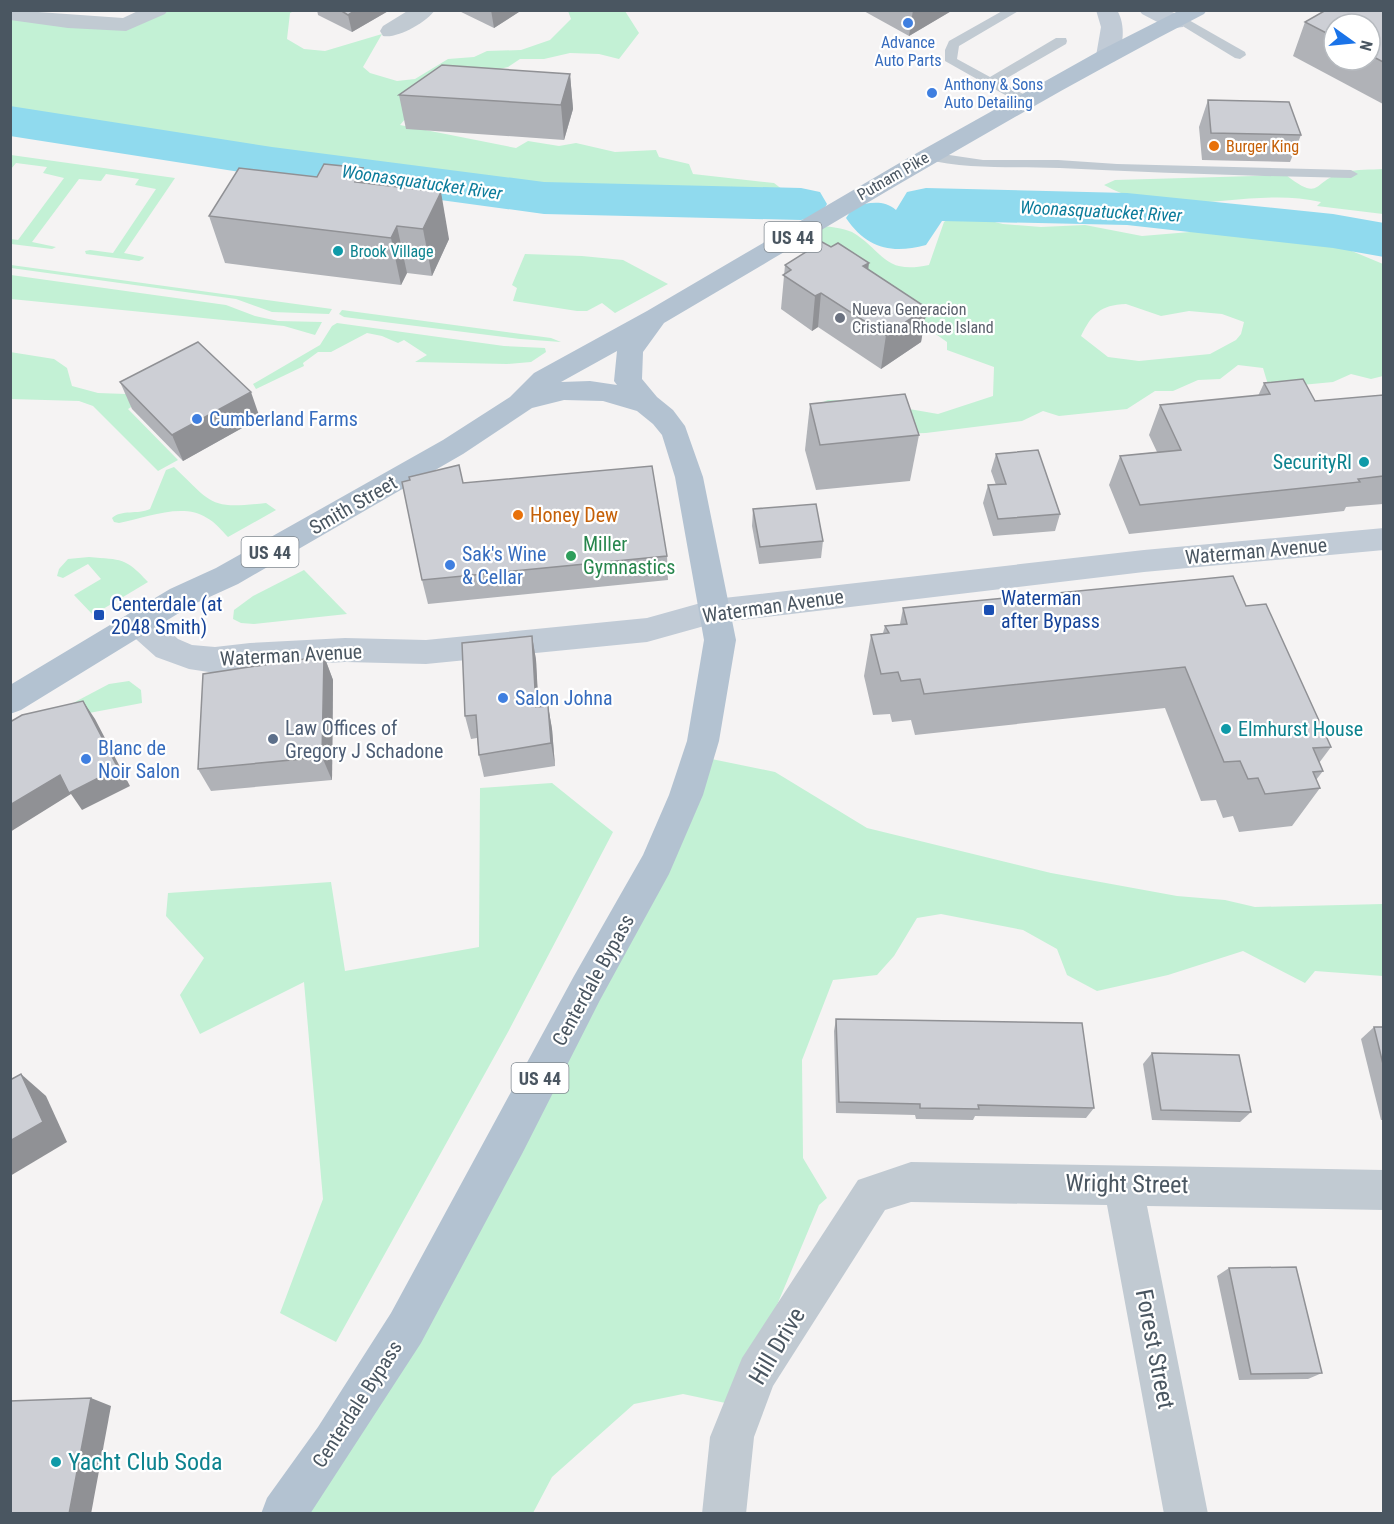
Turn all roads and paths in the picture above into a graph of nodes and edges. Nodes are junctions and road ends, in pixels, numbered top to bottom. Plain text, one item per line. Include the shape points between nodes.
1 (158, 10) edge
2 (425, 10) edge
3 (1014, 10) edge
4 (1106, 10) edge
5 (1149, 10) edge
6 (10, 14) edge
7 (1185, 15) edge
8 (392, 31) dead end
9 (1061, 41) dead end
10 (1240, 55) dead end
11 (1107, 56) junction
12 (991, 82) junction
13 (1026, 101) junction
14 (929, 156) junction
15 (1351, 174) dead end
16 (656, 317) junction
17 (595, 351) junction
18 (628, 381) junction
19 (520, 404) junction
20 (647, 404) junction
21 (1383, 539) edge
22 (715, 611) junction
23 (139, 622) junction
24 (10, 702) edge
25 (1124, 1184) junction
26 (1383, 1190) edge
27 (872, 1194) joint
28 (283, 1514) edge
29 (724, 1514) edge
30 (1186, 1514) edge

1 - 6 street via 126,25
2 - 8 street
3 - 12 lane via 951,50 951,60
4 - 11 main road via 1113,32
5 - 7 main road
7 - 10 lane
7 - 11 main road, Putnam Pike / US 44
9 - 12 lane
11 - 13 main road, Putnam Pike / US 44
12 - 13 lane
13 - 14 main road, Putnam Pike / US 44
14 - 15 lane via 983,164
14 - 16 main road, Putnam Pike / US 44
16 - 17 main road, Putnam Pike / US 44
16 - 18 main road, US 44 via 630,351
17 - 18 main road, Centerdale Bypass
17 - 19 main road, Smith Street / US 44 via 544,380
18 - 20 main road, Centerdale Bypass / US 44
19 - 20 main road, Centerdale Bypass via 567,389 599,390
19 - 23 main road, Smith Street / US 44 via 315,527
20 - 22 main road, Centerdale Bypass / US 44 via 675,433 689,477
21 - 22 main road, Waterman Avenue via 1144,561
22 - 23 main road, Waterman Avenue via 647,630 426,652 345,650 215,660 189,657 167,648
22 - 28 main road, Centerdale Bypass / US 44 via 720,640 703,741 686,795 657,863 406,1329
23 - 24 main road, Smith Street / US 44
25 - 26 street, Wright Street
25 - 27 street, Wright Street via 911,1182
25 - 30 street, Forest Street
27 - 29 street, Hill Drive via 757,1373 732,1437

